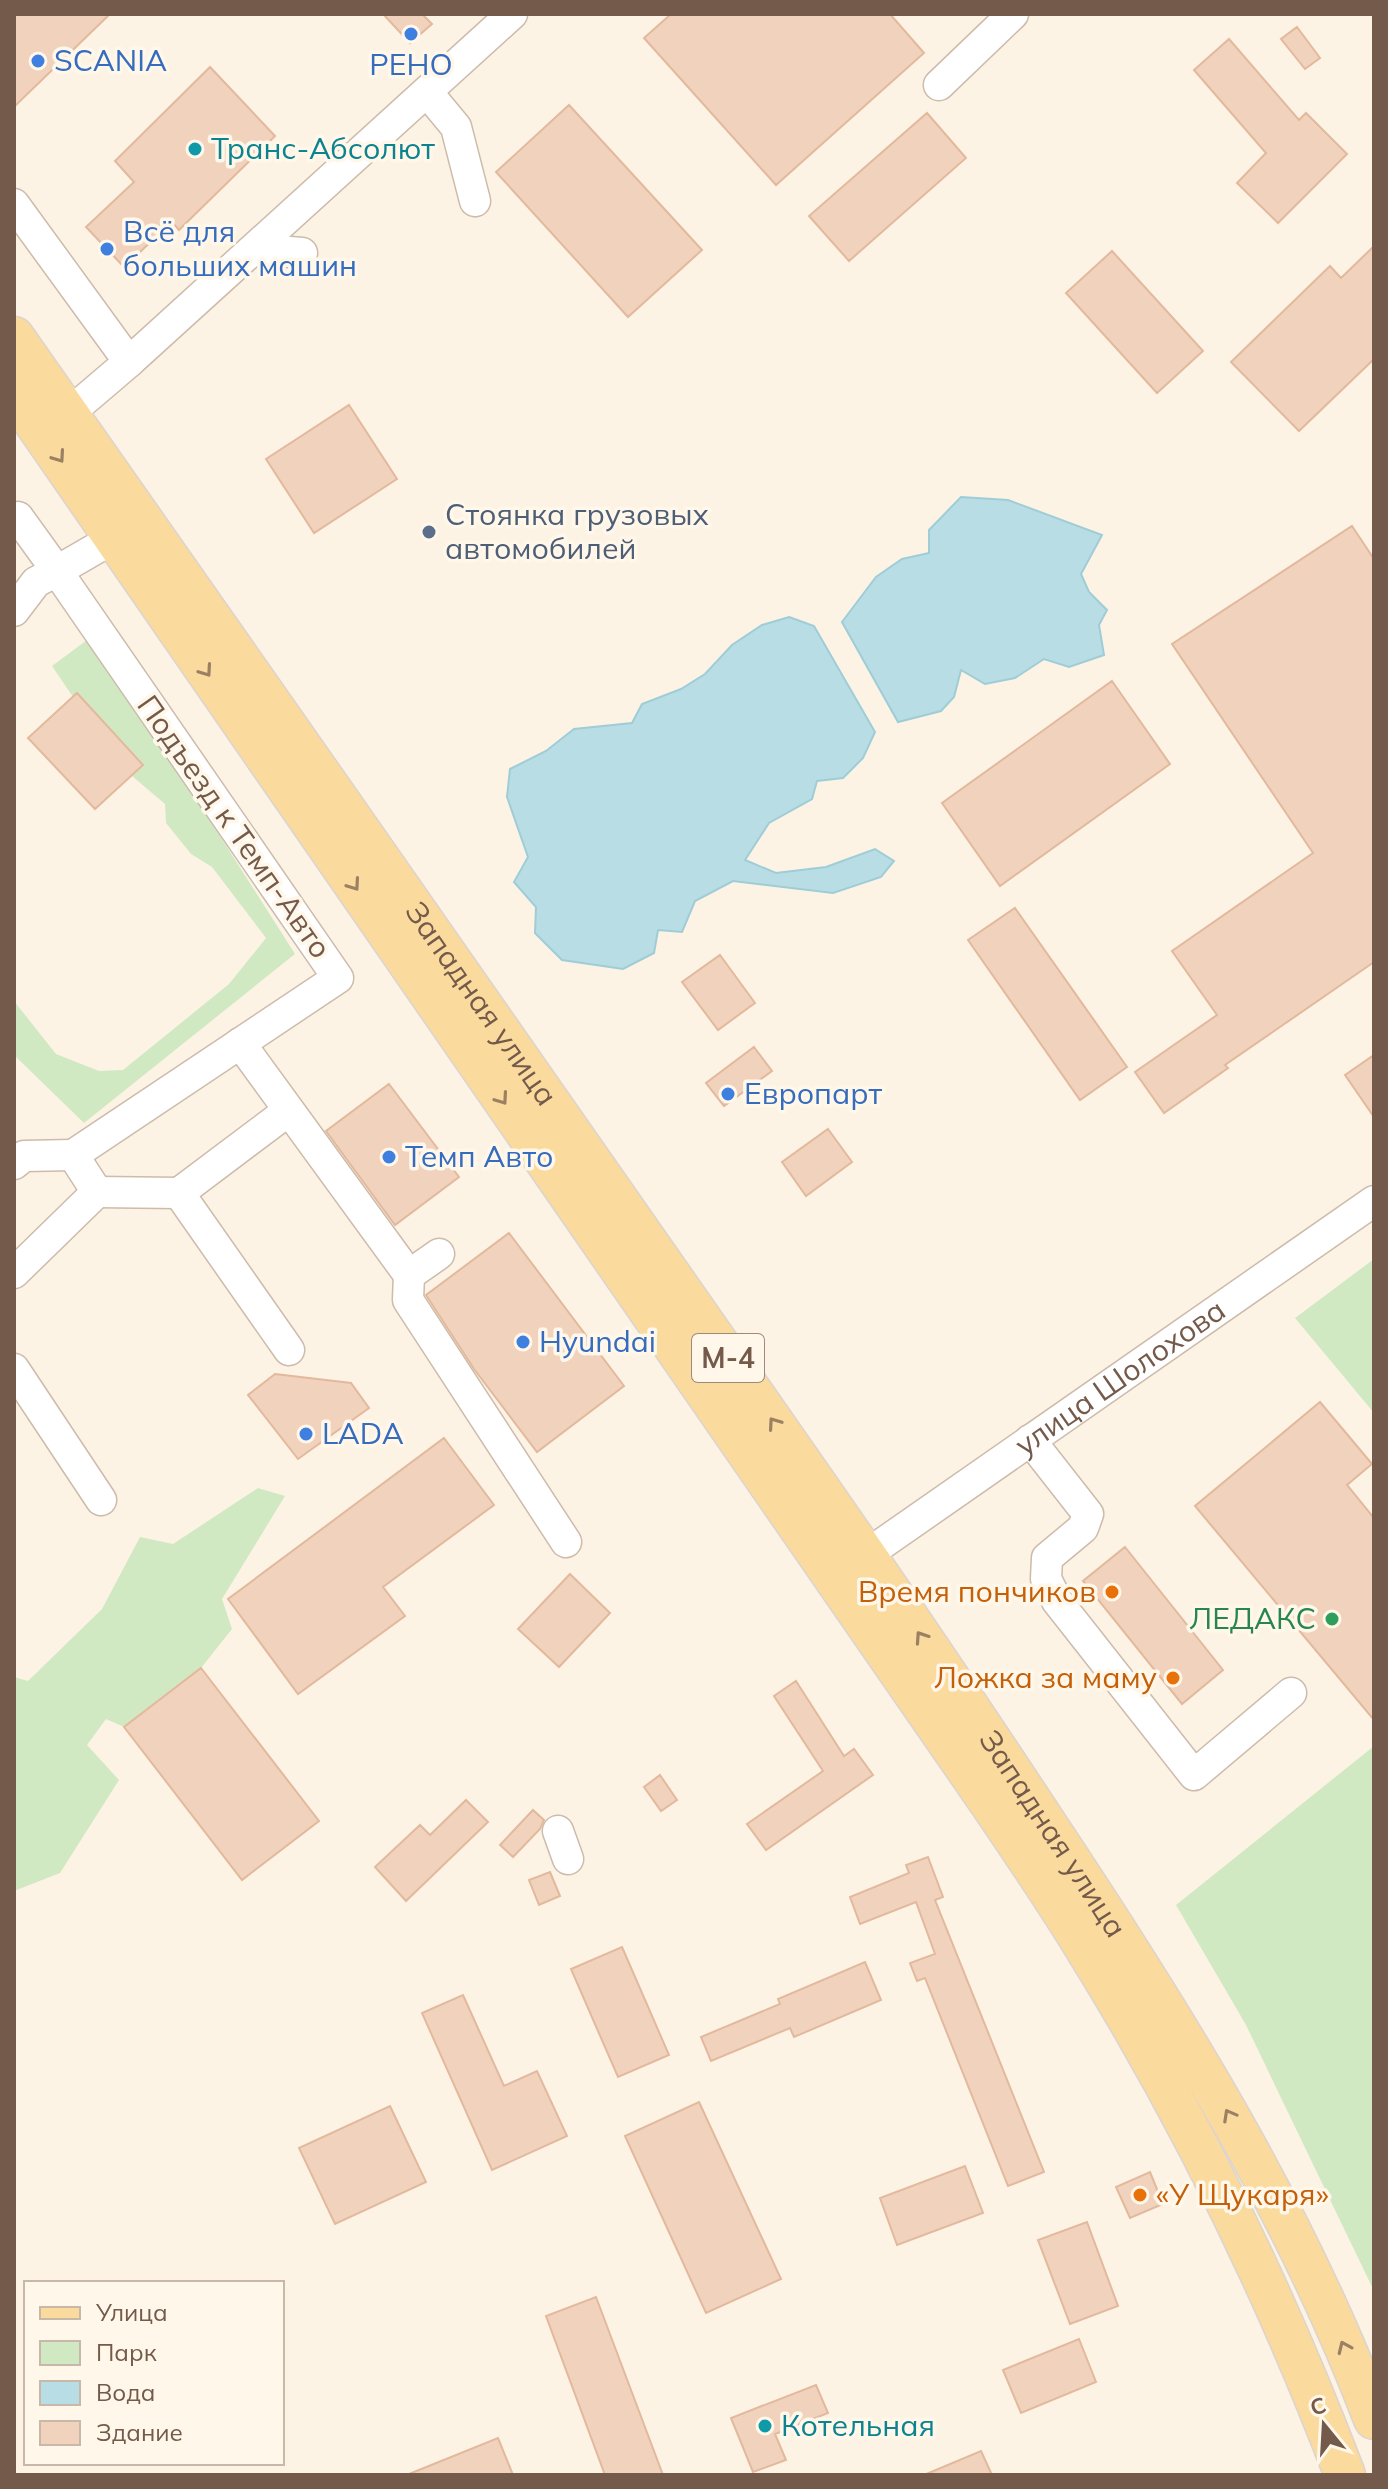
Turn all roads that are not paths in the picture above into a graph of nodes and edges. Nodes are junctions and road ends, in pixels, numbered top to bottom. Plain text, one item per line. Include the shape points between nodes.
1 (512, 14) edge
2 (1013, 14) edge
3 (939, 85) dead end
4 (427, 92) junction
5 (475, 201) dead end
6 (14, 204) edge
7 (254, 249) junction
8 (302, 253) dead end
9 (14, 337) edge
10 (129, 362) junction
11 (14, 393) edge
12 (68, 414) junction
13 (15, 516) edge
14 (114, 538) junction
15 (57, 571) junction
16 (14, 611) edge
17 (240, 1043) junction
18 (288, 1111) junction
19 (73, 1155) junction
20 (14, 1164) edge
21 (97, 1192) junction
22 (179, 1193) junction
23 (1374, 1201) edge
24 (439, 1254) dead end
25 (14, 1273) edge
26 (409, 1275) junction
27 (289, 1350) dead end
28 (14, 1369) edge
29 (1030, 1440) junction
30 (101, 1500) dead end
31 (566, 1542) dead end
32 (866, 1555) junction
33 (1291, 1693) dead end
34 (558, 1831) dead end
35 (568, 1859) dead end
36 (1374, 2419) edge
37 (1345, 2475) edge

1 - 4 street
2 - 3 street
4 - 5 street via 456,127
4 - 7 street
6 - 10 street
7 - 8 street
7 - 10 street
9 - 12 main road, Западная улица / М-4
10 - 12 street
11 -> 14 main road, Западная улица / М-4
32 -> 12 main road, Западная улица / М-4
13 - 15 street
14 - 15 street
14 -> 37 main road, Западная улица / М-4 via 982,1790 1084,1946 1162,2079 1237,2224 1284,2320
15 - 16 street via 36,582
15 - 17 street, Подъезд к Темп-Авто via 338,978
17 - 18 street
17 - 19 street, Подъезд к Темп-Авто
18 - 22 street
18 - 26 street
19 - 20 street via 24,1156
19 - 21 street
21 - 22 street
21 - 25 street
22 - 27 street
23 - 29 street, улица Шолохова
24 - 26 street
26 - 31 street via 408,1300
28 - 30 street
29 - 32 street, улица Шолохова
29 - 33 street via 1088,1514 1083,1528 1047,1558 1046,1579 1057,1601 1194,1775
36 -> 32 main road, Западная улица / М-4 via 1281,2208 1196,2057
34 - 35 street

